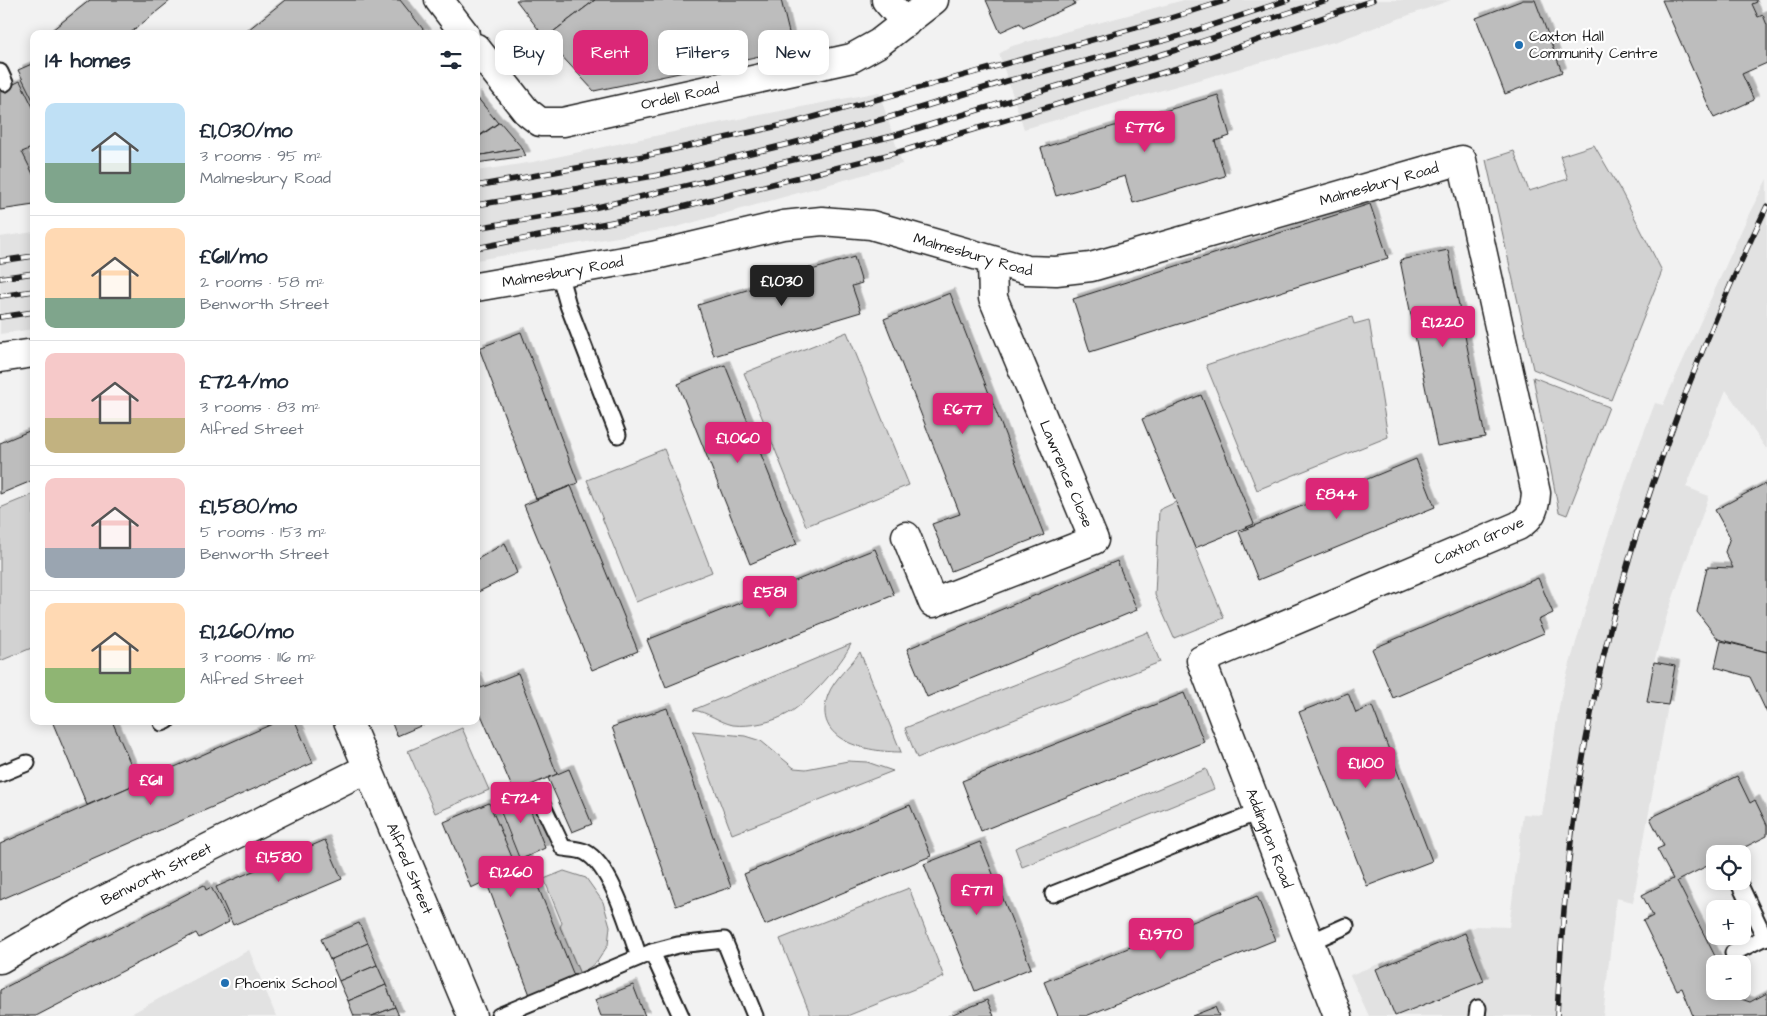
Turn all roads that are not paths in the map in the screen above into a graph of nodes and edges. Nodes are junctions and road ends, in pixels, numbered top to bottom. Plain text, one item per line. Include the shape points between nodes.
1 (439, 0) edge
2 (886, 0) edge
3 (934, 0) edge
4 (906, 23) junction
5 (463, 30) edge
6 (480, 53) edge
7 (1462, 160) joint
8 (992, 262) junction
9 (559, 273) junction
10 (480, 285) edge
11 (30, 354) edge
12 (0, 358) edge
13 (618, 435) dead end
14 (906, 536) dead end
15 (1201, 660) joint
16 (350, 725) edge
17 (27, 763) dead end
18 (368, 768) junction
19 (0, 774) edge
20 (543, 806) dead end
21 (1258, 812) junction
22 (1742, 890) edge
23 (1053, 894) dead end
24 (1346, 926) dead end
25 (1766, 937) edge
26 (1308, 943) junction
27 (646, 954) junction
28 (1733, 954) dead end
29 (0, 959) edge
30 (472, 1016) edge
31 (499, 1016) edge
32 (681, 1016) edge
33 (756, 1016) edge
34 (1338, 1016) edge

1 - 5 street
2 - 4 street
3 - 4 street, Ordell Road
4 - 6 street, Ordell Road via 852,58 563,122 540,122 526,112
7 - 8 street, Malmesbury Road via 1091,267 1027,270
7 - 15 street, Caxton Grove via 1536,493 1530,519
8 - 9 street, Malmesbury Road via 871,225 822,221 783,225 652,256
8 - 14 street, Lawrence Close via 993,298 1094,540 933,603
9 - 10 street, Malmesbury Road
9 - 13 lane
11 - 12 street
15 - 21 street, Addington Road
16 - 18 street, Alfred Street
17 - 19 lane
18 - 29 street, Benworth Street via 86,909
18 - 30 street, Alfred Street
20 - 27 lane via 563,848 585,852 600,865
21 - 23 lane
21 - 26 street, Addington Road
22 - 25 lane
24 - 26 lane
25 - 28 lane
26 - 34 street, Addington Road
27 - 31 lane
27 - 32 lane
27 - 33 lane via 724,940

